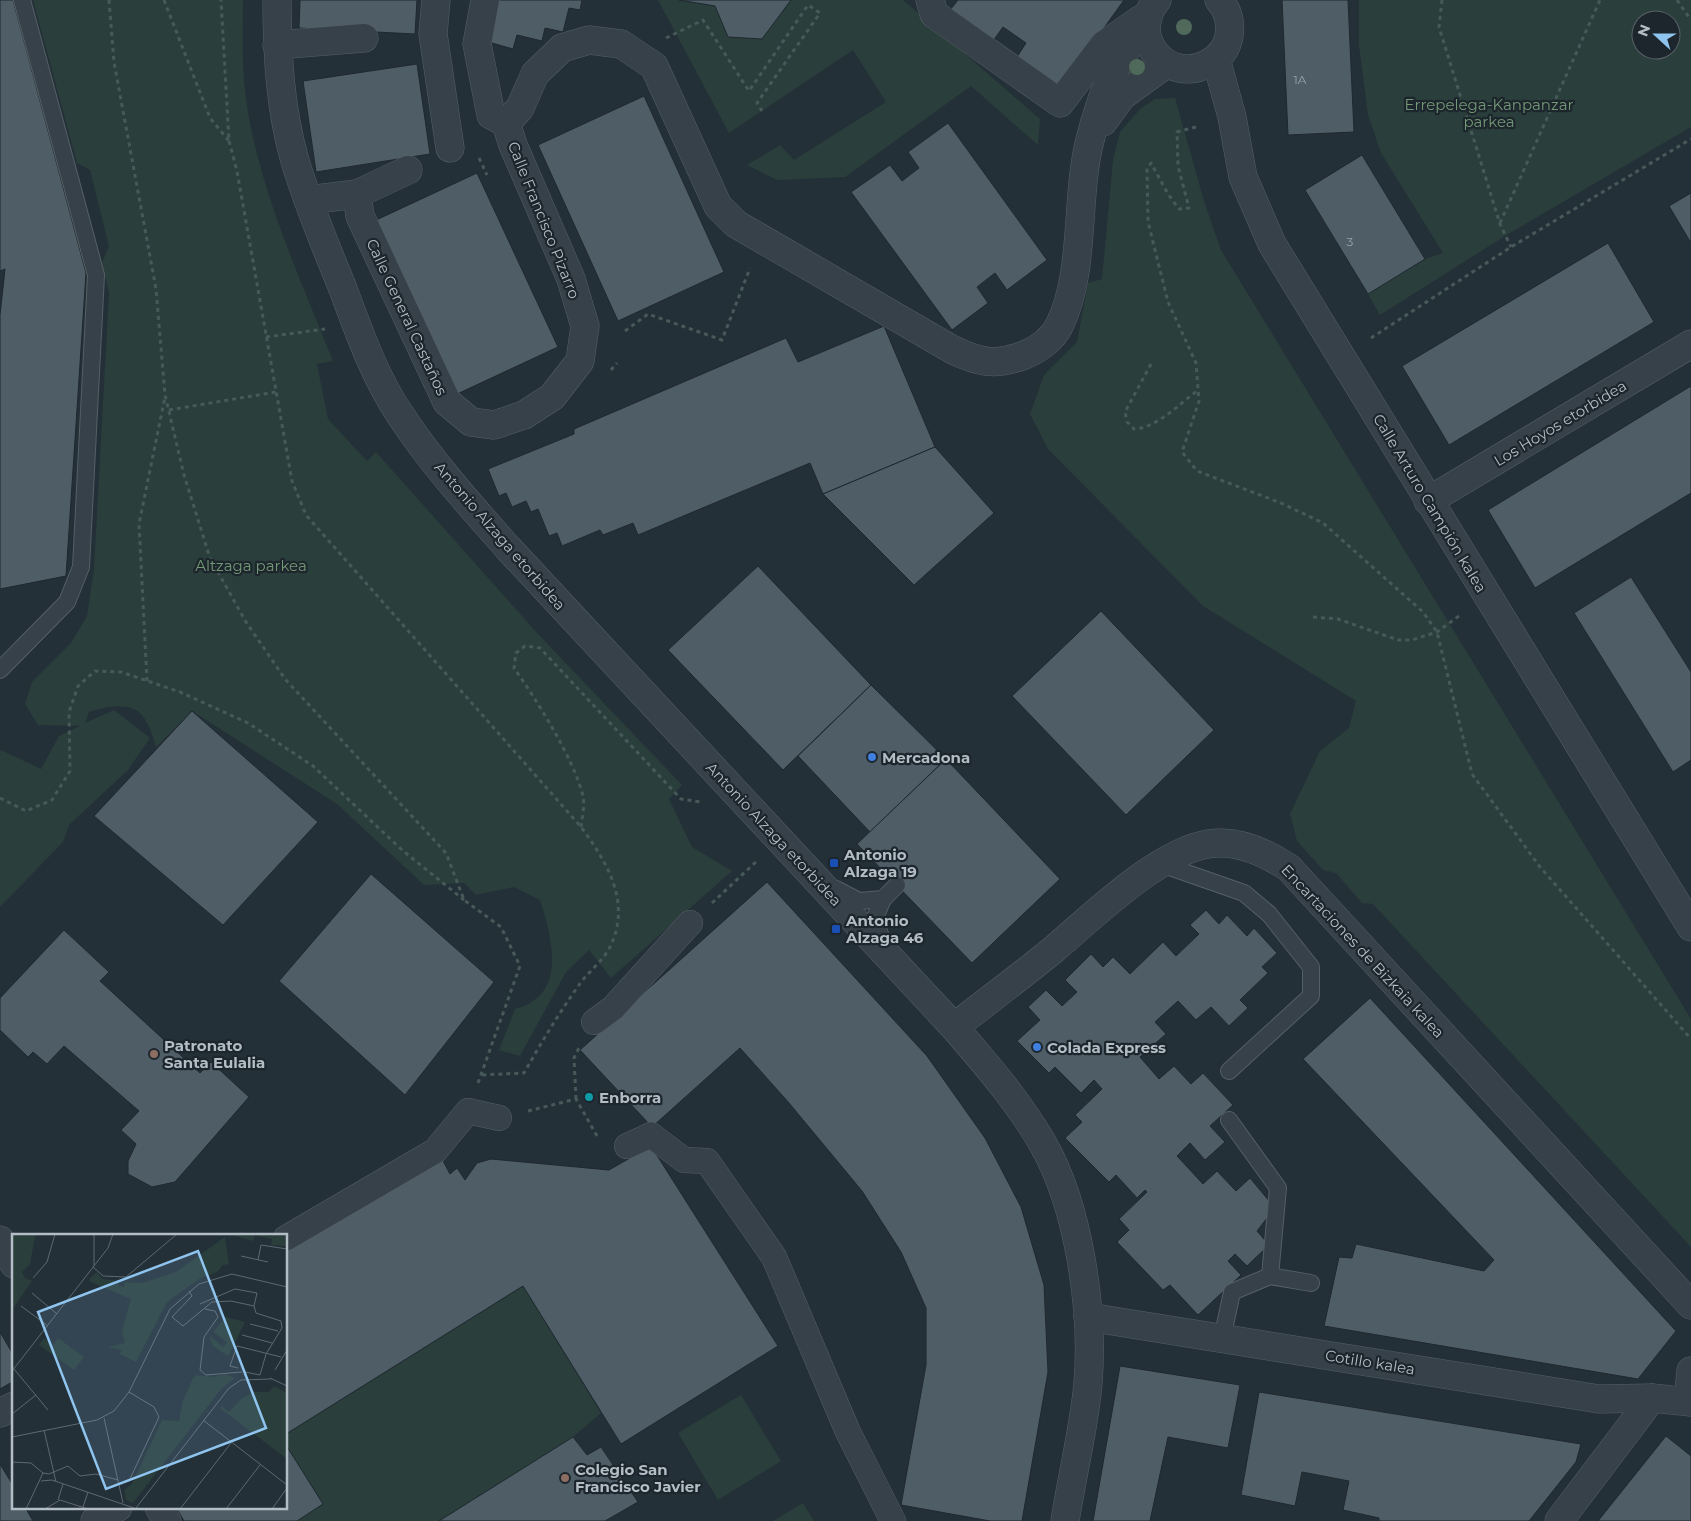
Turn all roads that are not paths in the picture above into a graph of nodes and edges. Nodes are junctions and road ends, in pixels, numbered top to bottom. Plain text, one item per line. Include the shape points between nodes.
1 (22, 0) edge
2 (277, 0) edge
3 (436, 0) edge
4 (485, 0) edge
5 (930, 0) edge
6 (1225, 5) edge
7 (1151, 10) edge
8 (364, 38) dead end
9 (277, 45) junction
10 (1216, 59) junction
11 (1166, 64) junction
12 (506, 123) junction
13 (1090, 139) junction
14 (450, 148) dead end
15 (408, 170) dead end
16 (357, 194) junction
17 (308, 200) junction
18 (1691, 344) edge
19 (552, 397) joint
20 (1428, 501) junction
21 (0, 670) edge
22 (797, 858) junction
23 (1158, 863) junction
24 (897, 885) dead end
25 (883, 899) junction
26 (690, 923) road end
27 (1691, 927) edge
28 (916, 988) junction
29 (594, 1022) road end
30 (954, 1026) junction
31 (1229, 1071) dead end
32 (499, 1118) road end
33 (1229, 1120) dead end
34 (627, 1146) road end
35 (288, 1237) edge
36 (0, 1240) edge
37 (12, 1261) edge
38 (1270, 1276) junction
39 (1311, 1283) dead end
40 (1691, 1305) edge
41 (1088, 1317) junction
42 (1222, 1339) junction
43 (1691, 1371) edge
44 (1652, 1398) junction
45 (1690, 1401) edge
46 (12, 1407) edge
47 (0, 1414) edge
48 (116, 1508) edge
49 (160, 1508) edge
50 (95, 1521) edge
51 (167, 1521) edge
52 (893, 1521) edge
53 (1065, 1521) edge
54 (1559, 1521) edge

1 - 21 lane via 96,275 81,567 67,602
2 - 9 street, Antonio Alzaga etorbidea
3 - 14 street via 433,34
4 - 12 street via 477,44 491,115
5 - 7 street via 934,14 1060,103 1104,45
6 - 10 street via 1230,26 1228,38
7 - 11 street via 1146,33 1148,43
7 - 13 street via 1110,78
8 - 9 street
9 - 17 street, Antonio Alzaga etorbidea via 282,98 295,160
10 - 11 street via 1200,68 1183,70
10 - 20 street, Calle Arturo Campión kalea via 1232,117 1243,177 1272,244
11 - 13 street via 1122,96
12 - 13 street via 520,108 535,74 562,48 589,40 621,44 654,66 718,206 736,224 953,350 977,361 1005,362 1036,351 1059,328 1068,303 1076,258
12 - 19 street, Calle Francisco Pizarro via 571,279 585,326 580,361
15 - 16 street
16 - 17 street
16 - 19 street, Calle General Castaños via 360,216 446,402 471,422 494,425 524,415
17 - 22 street, Antonio Alzaga etorbidea via 380,381 400,415 440,469 508,548
18 - 20 street, Los Hoyos etorbidea
20 - 27 street, Calle Arturo Campión kalea
22 - 25 lane via 842,895 859,901
22 - 28 street, Antonio Alzaga etorbidea
23 - 30 street, Encartaciones de Bizkaia kalea via 1014,982
23 - 31 lane via 1244,893 1269,914 1311,967 1311,996
23 - 40 street, Encartaciones de Bizkaia kalea via 1206,844 1221,843 1258,849 1289,868
24 - 25 lane
25 - 28 lane via 874,920 883,942 911,974
26 - 29 street via 613,1008
28 - 30 street, Antonio Alzaga etorbidea
30 - 41 street, Antonio Alzaga etorbidea via 996,1076 1044,1145 1071,1210
32 - 35 street via 468,1111 435,1152
33 - 38 lane via 1278,1188
34 - 52 street via 651,1136 684,1160 707,1161 774,1257 848,1432
36 - 37 street
38 - 39 lane
38 - 42 lane via 1232,1292
41 - 42 street, Cotillo kalea
41 - 53 street, Antonio Alzaga etorbidea via 1088,1383
42 - 44 street, Cotillo kalea via 1599,1399
43 - 45 street
44 - 45 street, Cotillo kalea
44 - 54 street
46 - 47 street
48 - 50 street
49 - 51 street

